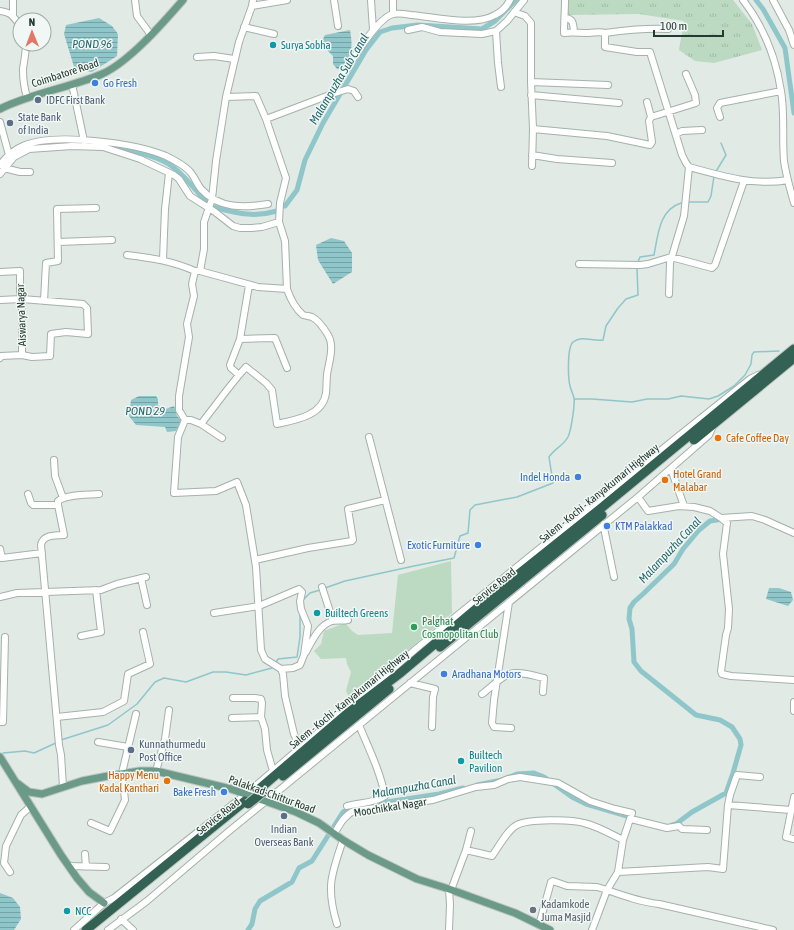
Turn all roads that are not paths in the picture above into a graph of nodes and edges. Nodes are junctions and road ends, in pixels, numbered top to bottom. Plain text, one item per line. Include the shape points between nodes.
1 (13, 0) edge
2 (135, 0) edge
3 (183, 0) edge
4 (287, 0) edge
5 (334, 0) edge
6 (371, 0) edge
7 (393, 0) edge
8 (510, 0) edge
9 (524, 0) edge
10 (565, 0) edge
11 (743, 0) edge
12 (773, 0) edge
13 (252, 3) edge
14 (0, 11) edge
15 (13, 12) edge
16 (514, 12) junction
17 (393, 14) junction
18 (12, 15) edge
19 (565, 18) junction
20 (338, 26) dead end
21 (244, 27) junction
22 (668, 29) dead end
23 (373, 30) junction
24 (408, 30) dead end
25 (496, 31) junction
26 (574, 32) junction
27 (605, 33) junction
28 (274, 34) dead end
29 (151, 35) junction
30 (794, 45) edge
31 (26, 52) edge
32 (197, 57) dead end
33 (234, 59) junction
34 (686, 74) dead end
35 (531, 82) junction
36 (72, 84) junction
37 (608, 85) dead end
38 (501, 87) dead end
39 (781, 91) junction
40 (332, 94) junction
41 (531, 95) junction
42 (27, 97) junction
43 (226, 97) junction
44 (358, 97) dead end
45 (647, 102) dead end
46 (619, 103) dead end
47 (0, 109) edge
48 (670, 112) junction
49 (720, 117) dead end
50 (651, 118) junction
51 (266, 119) junction
52 (0, 122) edge
53 (533, 129) junction
54 (702, 130) dead end
55 (676, 134) junction
56 (84, 141) junction
57 (10, 155) junction
58 (532, 155) junction
59 (612, 163) dead end
60 (532, 166) dead end
61 (689, 167) junction
62 (1, 170) edge
63 (30, 172) dead end
64 (169, 173) junction
65 (788, 180) junction
66 (744, 181) junction
67 (212, 199) junction
68 (794, 203) edge
69 (268, 204) dead end
70 (96, 208) dead end
71 (208, 208) junction
72 (279, 222) junction
73 (112, 240) dead end
74 (58, 242) junction
75 (128, 255) dead end
76 (671, 258) junction
77 (163, 260) junction
78 (579, 264) dead end
79 (198, 271) junction
80 (0, 272) edge
81 (248, 285) junction
82 (287, 289) junction
83 (669, 294) dead end
84 (22, 299) junction
85 (0, 300) edge
86 (44, 301) junction
87 (240, 339) junction
88 (794, 349) edge
89 (22, 356) junction
90 (0, 358) edge
91 (792, 362) edge
92 (287, 368) dead end
93 (770, 369) junction
94 (239, 375) junction
95 (185, 420) junction
96 (201, 424) junction
97 (714, 424) junction
98 (369, 437) dead end
99 (222, 438) dead end
100 (54, 460) dead end
101 (671, 469) junction
102 (28, 494) dead end
103 (99, 494) dead end
104 (638, 497) junction
105 (63, 498) junction
106 (385, 500) junction
107 (58, 505) junction
108 (684, 506) junction
109 (721, 518) junction
110 (604, 524) junction
111 (794, 533) edge
112 (0, 549) edge
113 (42, 553) junction
114 (255, 560) junction
115 (401, 560) dead end
116 (614, 577) dead end
117 (322, 587) dead end
118 (96, 590) junction
119 (45, 593) junction
120 (0, 597) edge
121 (509, 602) junction
122 (148, 605) dead end
123 (259, 606) junction
124 (214, 613) dead end
125 (348, 620) dead end
126 (332, 621) junction
127 (143, 632) dead end
128 (81, 636) dead end
129 (5, 638) dead end
130 (304, 655) junction
131 (276, 667) junction
132 (794, 680) edge
133 (497, 682) junction
134 (410, 683) junction
135 (543, 692) dead end
136 (482, 694) dead end
137 (233, 698) dead end
138 (794, 702) edge
139 (169, 710) dead end
140 (794, 711) edge
141 (136, 714) dead end
142 (57, 717) junction
143 (261, 717) junction
144 (232, 718) dead end
145 (0, 722) edge
146 (359, 725) junction
147 (432, 727) dead end
148 (511, 728) dead end
149 (98, 742) dead end
150 (128, 747) junction
151 (300, 748) junction
152 (0, 757) edge
153 (156, 771) junction
154 (273, 771) junction
155 (122, 773) junction
156 (760, 777) dead end
157 (17, 783) junction
158 (63, 787) junction
159 (263, 794) junction
160 (384, 796) junction
161 (794, 797) edge
162 (246, 800) junction
163 (728, 805) junction
164 (31, 806) junction
165 (346, 806) dead end
166 (387, 807) junction
167 (791, 810) junction
168 (631, 816) junction
169 (91, 823) dead end
170 (707, 830) dead end
171 (471, 831) dead end
172 (334, 834) junction
173 (794, 839) edge
174 (343, 840) junction
175 (623, 840) junction
176 (466, 850) junction
177 (85, 854) dead end
178 (69, 866) junction
179 (86, 867) junction
180 (106, 867) dead end
181 (10, 872) dead end
182 (618, 872) junction
183 (450, 890) junction
184 (607, 890) junction
185 (104, 903) junction
186 (121, 919) junction
187 (337, 924) dead end
188 (539, 925) junction
189 (74, 930) edge
190 (86, 930) edge
191 (96, 930) edge
192 (108, 930) edge
193 (133, 930) edge
194 (449, 930) edge
195 (550, 930) edge
196 (592, 930) edge
197 (773, 930) edge

1 - 15 street
2 - 29 street via 137,16
3 - 29 main road, Coimbatore Road
4 - 13 street
5 - 20 street
6 - 23 street
7 - 17 street
8 - 17 street via 496,15 485,19 448,19
9 - 16 street
10 - 19 street
11 - 39 street via 767,41
12 - 30 street
13 - 21 street
14 - 18 street
16 - 25 street
16 - 35 street via 525,16 531,23
17 - 23 street
19 - 26 street via 573,21
19 - 26 street via 564,33
21 - 28 street
21 - 33 street
22 - 27 street via 632,29
23 - 40 street
24 - 25 street via 422,27 440,32 482,34
25 - 38 street
26 - 27 street
27 - 48 street via 605,47 650,52
29 - 36 main road, Coimbatore Road via 118,65 102,74
31 - 42 street via 23,82
32 - 33 street
33 - 43 street
34 - 48 street via 696,103
35 - 37 street
35 - 41 street
36 - 42 main road, Coimbatore Road
36 - 56 street
39 - 49 street via 720,103 717,108
39 - 65 street via 784,162
40 - 44 street via 348,90 354,91
40 - 51 street
41 - 46 street
41 - 53 street
42 - 47 main road, Coimbatore Road
43 - 51 street via 256,96
43 - 67 street
45 - 50 street
48 - 50 street
48 - 55 street
50 - 53 street via 650,145 607,136
51 - 72 street via 286,178
52 - 57 street
53 - 58 street
54 - 55 street via 682,131
55 - 61 street
56 - 57 street via 36,141 22,146
56 - 67 street via 112,142 166,156 191,172 197,184
57 - 62 street
58 - 59 street via 556,160
58 - 60 street
61 - 66 street
61 - 76 street via 684,216
62 - 63 street
62 - 64 street via 14,157 29,149 103,147 140,158
64 - 71 street via 179,179 190,196
64 - 77 street
65 - 66 street
65 - 68 street
66 - 76 street via 715,265 712,268
67 - 69 street via 238,206
67 - 71 street
70 - 74 street via 57,209
71 - 72 street via 233,226 240,228 262,227
71 - 79 street via 204,222 204,249
72 - 82 street via 284,241
73 - 74 street
74 - 86 street via 58,261 46,263
75 - 77 street
76 - 78 street via 640,265
76 - 83 street
77 - 79 street
79 - 81 street
79 - 95 street via 192,284 194,296 187,324 189,337 179,387 179,410
80 - 84 street, Aiswarya Nagar via 20,271
81 - 82 street
81 - 87 street
82 - 94 street via 291,301 304,315 313,318 322,326 329,337 331,346 323,403 308,416 277,424 272,390 266,382 246,367
84 - 85 street
84 - 86 street
84 - 89 street, Aiswarya Nagar
86 - 89 street via 86,305 88,334 51,334 50,356
87 - 92 street via 275,338
87 - 94 street via 230,365
88 - 93 highway, Salem - Kochi - Kanyakumari Highway
89 - 90 street, Aiswarya Nagar
91 - 97 highway, Salem - Kochi - Kanyakumari Highway
93 - 151 street, Service Road via 750,379 676,438 417,648
93 - 159 highway, Salem - Kochi - Kanyakumari Highway via 399,674 349,712
94 - 96 street
95 - 96 street
95 - 114 street via 178,436 174,493 216,491 237,482 246,505
96 - 99 street
97 - 101 street, Service Road via 709,435
97 - 159 highway, Salem - Kochi - Kanyakumari Highway
98 - 106 street
100 - 105 street
101 - 104 street, Service Road
101 - 108 street
102 - 107 street via 33,505
103 - 105 street
104 - 108 street via 648,510
104 - 110 street, Service Road
105 - 107 street
106 - 114 street via 348,509 352,541
106 - 115 street
107 - 113 street via 64,535 46,537 42,540
108 - 109 street via 710,511
109 - 111 street via 752,516
109 - 132 street via 728,523 723,554 729,609 722,674
110 - 116 street
110 - 121 street, Service Road
112 - 113 street via 2,558
113 - 119 street
114 - 123 street
117 - 126 street
118 - 119 street
118 - 122 street via 143,577
118 - 128 street via 101,632
119 - 120 street via 17,593
119 - 142 street
121 - 133 street
121 - 134 street, Service Road
123 - 124 street
123 - 130 street via 299,589 302,592 301,609 308,626
123 - 131 street via 261,650 265,659
125 - 126 street
126 - 130 street via 319,630
127 - 142 street via 150,664 128,674 124,701 103,712
129 - 145 street via 3,722
130 - 131 street via 300,665 293,668
131 - 151 street via 283,674 289,715
133 - 135 street via 508,674 515,673 544,678
133 - 136 street
133 - 148 street via 492,723 494,727
134 - 146 street, Service Road
134 - 147 street via 435,689
137 - 143 street via 260,699
138 - 140 street
139 - 153 street via 165,739
141 - 150 street
142 - 158 street
143 - 144 street
143 - 154 street
146 - 159 street, Service Road
146 - 160 street via 381,778
149 - 150 street
150 - 155 street
151 - 154 street, Service Road
152 - 157 main road, Palakkad-Chittur Road
153 - 155 main road, Palakkad-Chittur Road
153 - 162 main road, Palakkad-Chittur Road via 202,782
154 - 162 street, Service Road
155 - 158 main road, Palakkad-Chittur Road
155 - 169 street via 125,800 111,830
156 - 163 street via 737,775
157 - 158 main road, Palakkad-Chittur Road via 29,792 42,794
157 - 164 main road, Palakkad-Chittur Road
159 - 162 highway, Salem - Kochi - Kanyakumari Highway
159 - 162 main road, Palakkad-Chittur Road
159 - 172 main road, Palakkad-Chittur Road via 319,823
159 - 186 street, Service Road via 147,901
160 - 165 street via 370,803
160 - 166 street
161 - 167 street
162 - 185 street, Service Road
162 - 190 highway, Salem - Kochi - Kanyakumari Highway
162 - 191 highway, Salem - Kochi - Kanyakumari Highway
163 - 167 street
163 - 182 street via 723,869 708,867
164 - 178 main road, Palakkad-Chittur Road
164 - 181 street via 21,815 6,846 4,863
166 - 168 street, Moochikkal Nagar via 433,800 520,777 558,783 590,801
166 - 172 street, Moochikkal Nagar via 349,813
167 - 173 street via 786,837
168 - 170 street, Moochikkal Nagar via 667,828 679,826 682,829
168 - 175 street
171 - 176 street
172 - 174 main road, Palakkad-Chittur Road
174 - 183 main road, Palakkad-Chittur Road via 388,866
174 - 187 street via 333,868 330,890
175 - 176 street via 583,823 552,820 515,825 492,856
175 - 182 street
176 - 183 street
177 - 179 street
178 - 179 street
178 - 185 main road, Palakkad-Chittur Road via 89,892
179 - 180 street
182 - 184 street
183 - 188 main road, Palakkad-Chittur Road via 515,913
183 - 194 street
184 - 188 street via 567,886 553,881
184 - 196 street
184 - 197 street via 647,903
185 - 189 street, Service Road
186 - 192 street, Service Road
186 - 193 street
188 - 195 main road, Palakkad-Chittur Road

